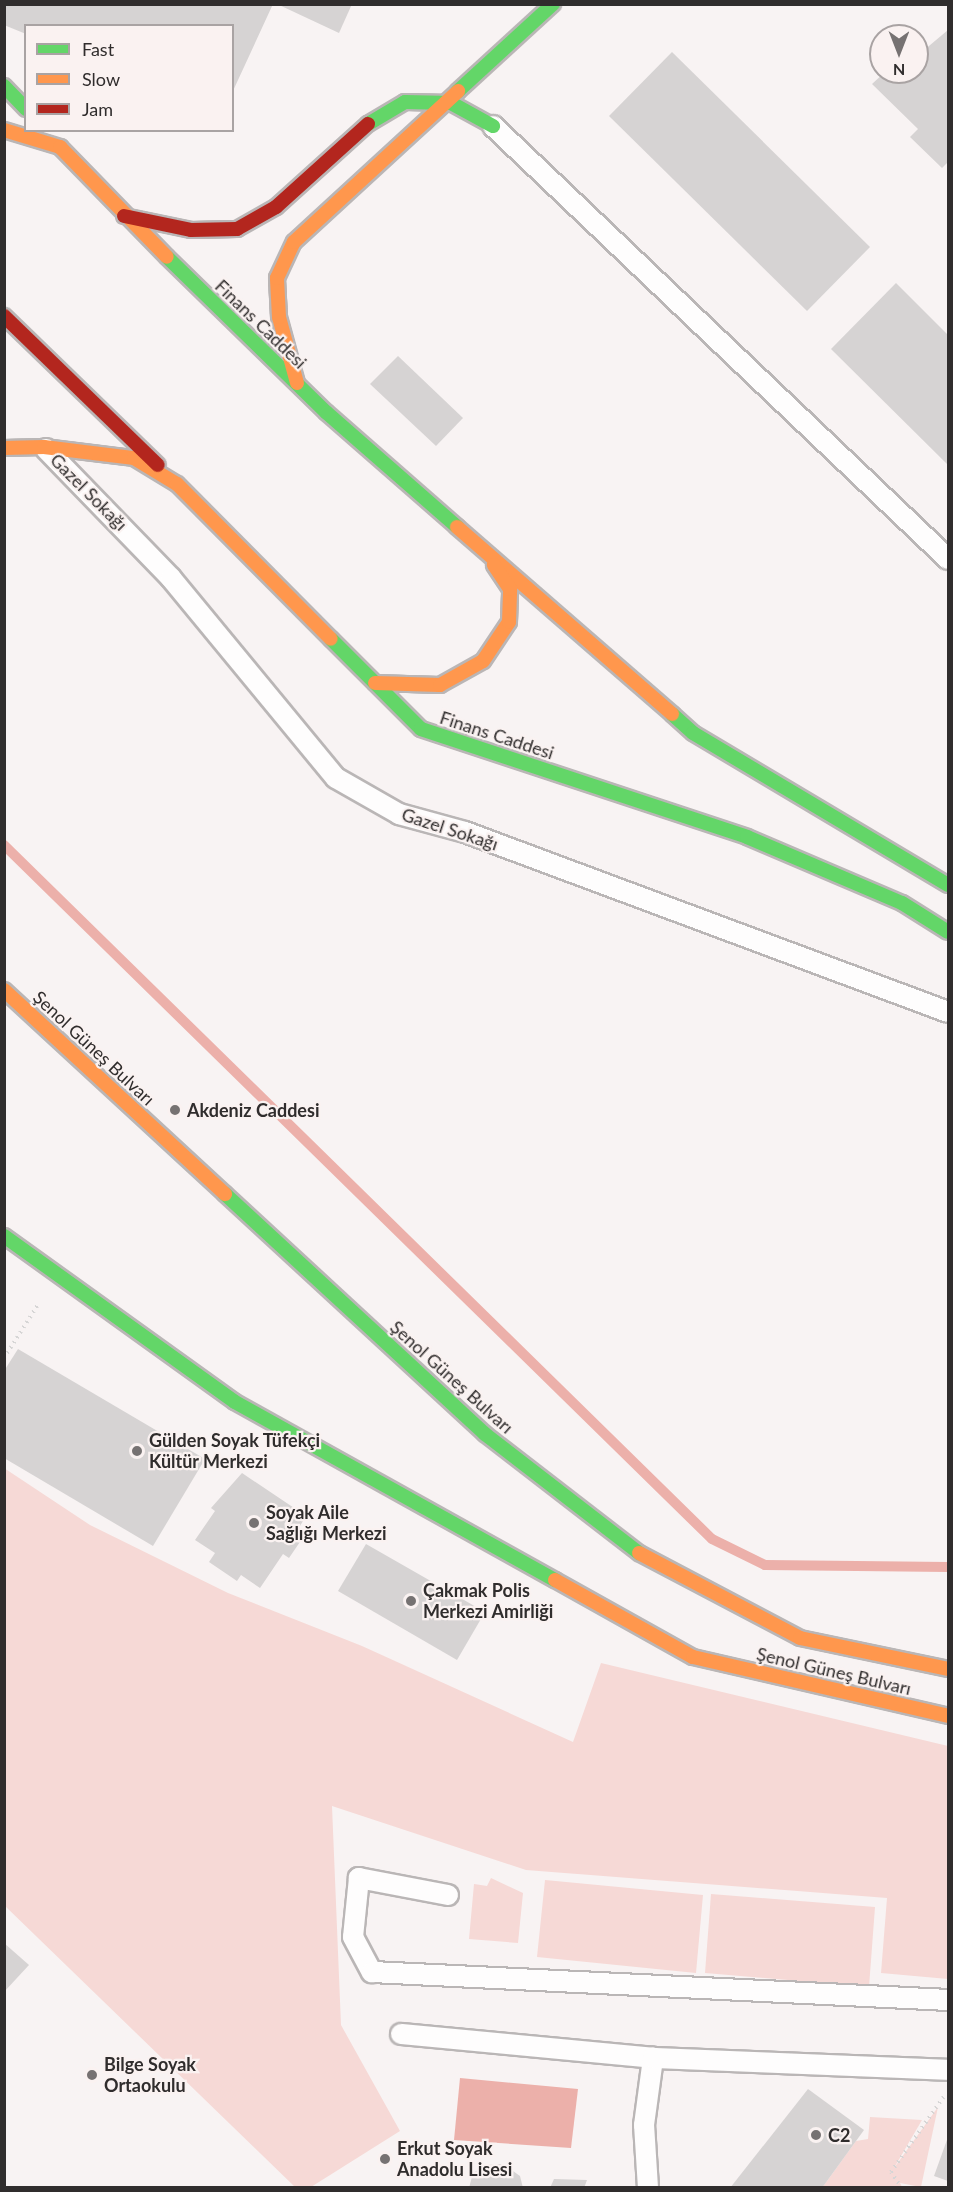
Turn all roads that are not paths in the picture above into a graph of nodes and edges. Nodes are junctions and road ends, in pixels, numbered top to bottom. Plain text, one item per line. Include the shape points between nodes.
1 (553, 4) edge
2 (4, 86) edge
3 (451, 103) junction
4 (488, 105) dead end
5 (24, 107) edge
6 (430, 120) junction
7 (493, 126) junction
8 (4, 130) edge
9 (47, 132) edge
10 (60, 147) junction
11 (124, 216) junction
12 (4, 316) edge
13 (298, 384) junction
14 (44, 447) junction
15 (4, 448) edge
16 (176, 483) junction
17 (490, 558) junction
18 (948, 559) edge
19 (375, 683) junction
20 (948, 885) edge
21 (948, 932) edge
22 (4, 990) edge
23 (948, 1012) edge
24 (4, 1236) edge
25 (948, 1669) edge
26 (948, 1716) edge
27 (448, 1895) dead end
28 (948, 2000) edge
29 (401, 2034) dead end
30 (653, 2058) junction
31 (948, 2070) edge
32 (648, 2187) edge

1 - 3 street via 483,79
2 - 5 street
3 - 6 street
3 - 7 street
3 - 11 street via 405,102 364,126 276,207 237,229 191,230
4 - 7 street
6 - 7 street
6 - 13 street via 294,242 277,278 279,317
7 - 18 lane
8 - 10 street via 13,129
9 - 10 street
10 - 11 street
11 - 13 street, Finans Caddesi
12 - 16 street
13 - 17 street, Finans Caddesi
14 - 15 street, Finans Caddesi
14 - 16 street, Finans Caddesi via 134,458
14 - 23 lane, Gazel Sokağı via 171,578 336,778 399,814 465,832
16 - 19 street, Finans Caddesi
17 - 19 street via 510,589 509,622 483,661 440,685
17 - 20 street, Finans Caddesi via 693,733
19 - 21 street, Finans Caddesi via 421,729 747,837 902,903
22 - 25 street, Şenol Güneş Bulvarı via 485,1434 640,1554 800,1638
24 - 26 street, Şenol Güneş Bulvarı via 235,1402 693,1657
27 - 28 lane via 359,1878 353,1937 372,1972
29 - 30 lane
30 - 31 lane
30 - 32 lane via 644,2125

